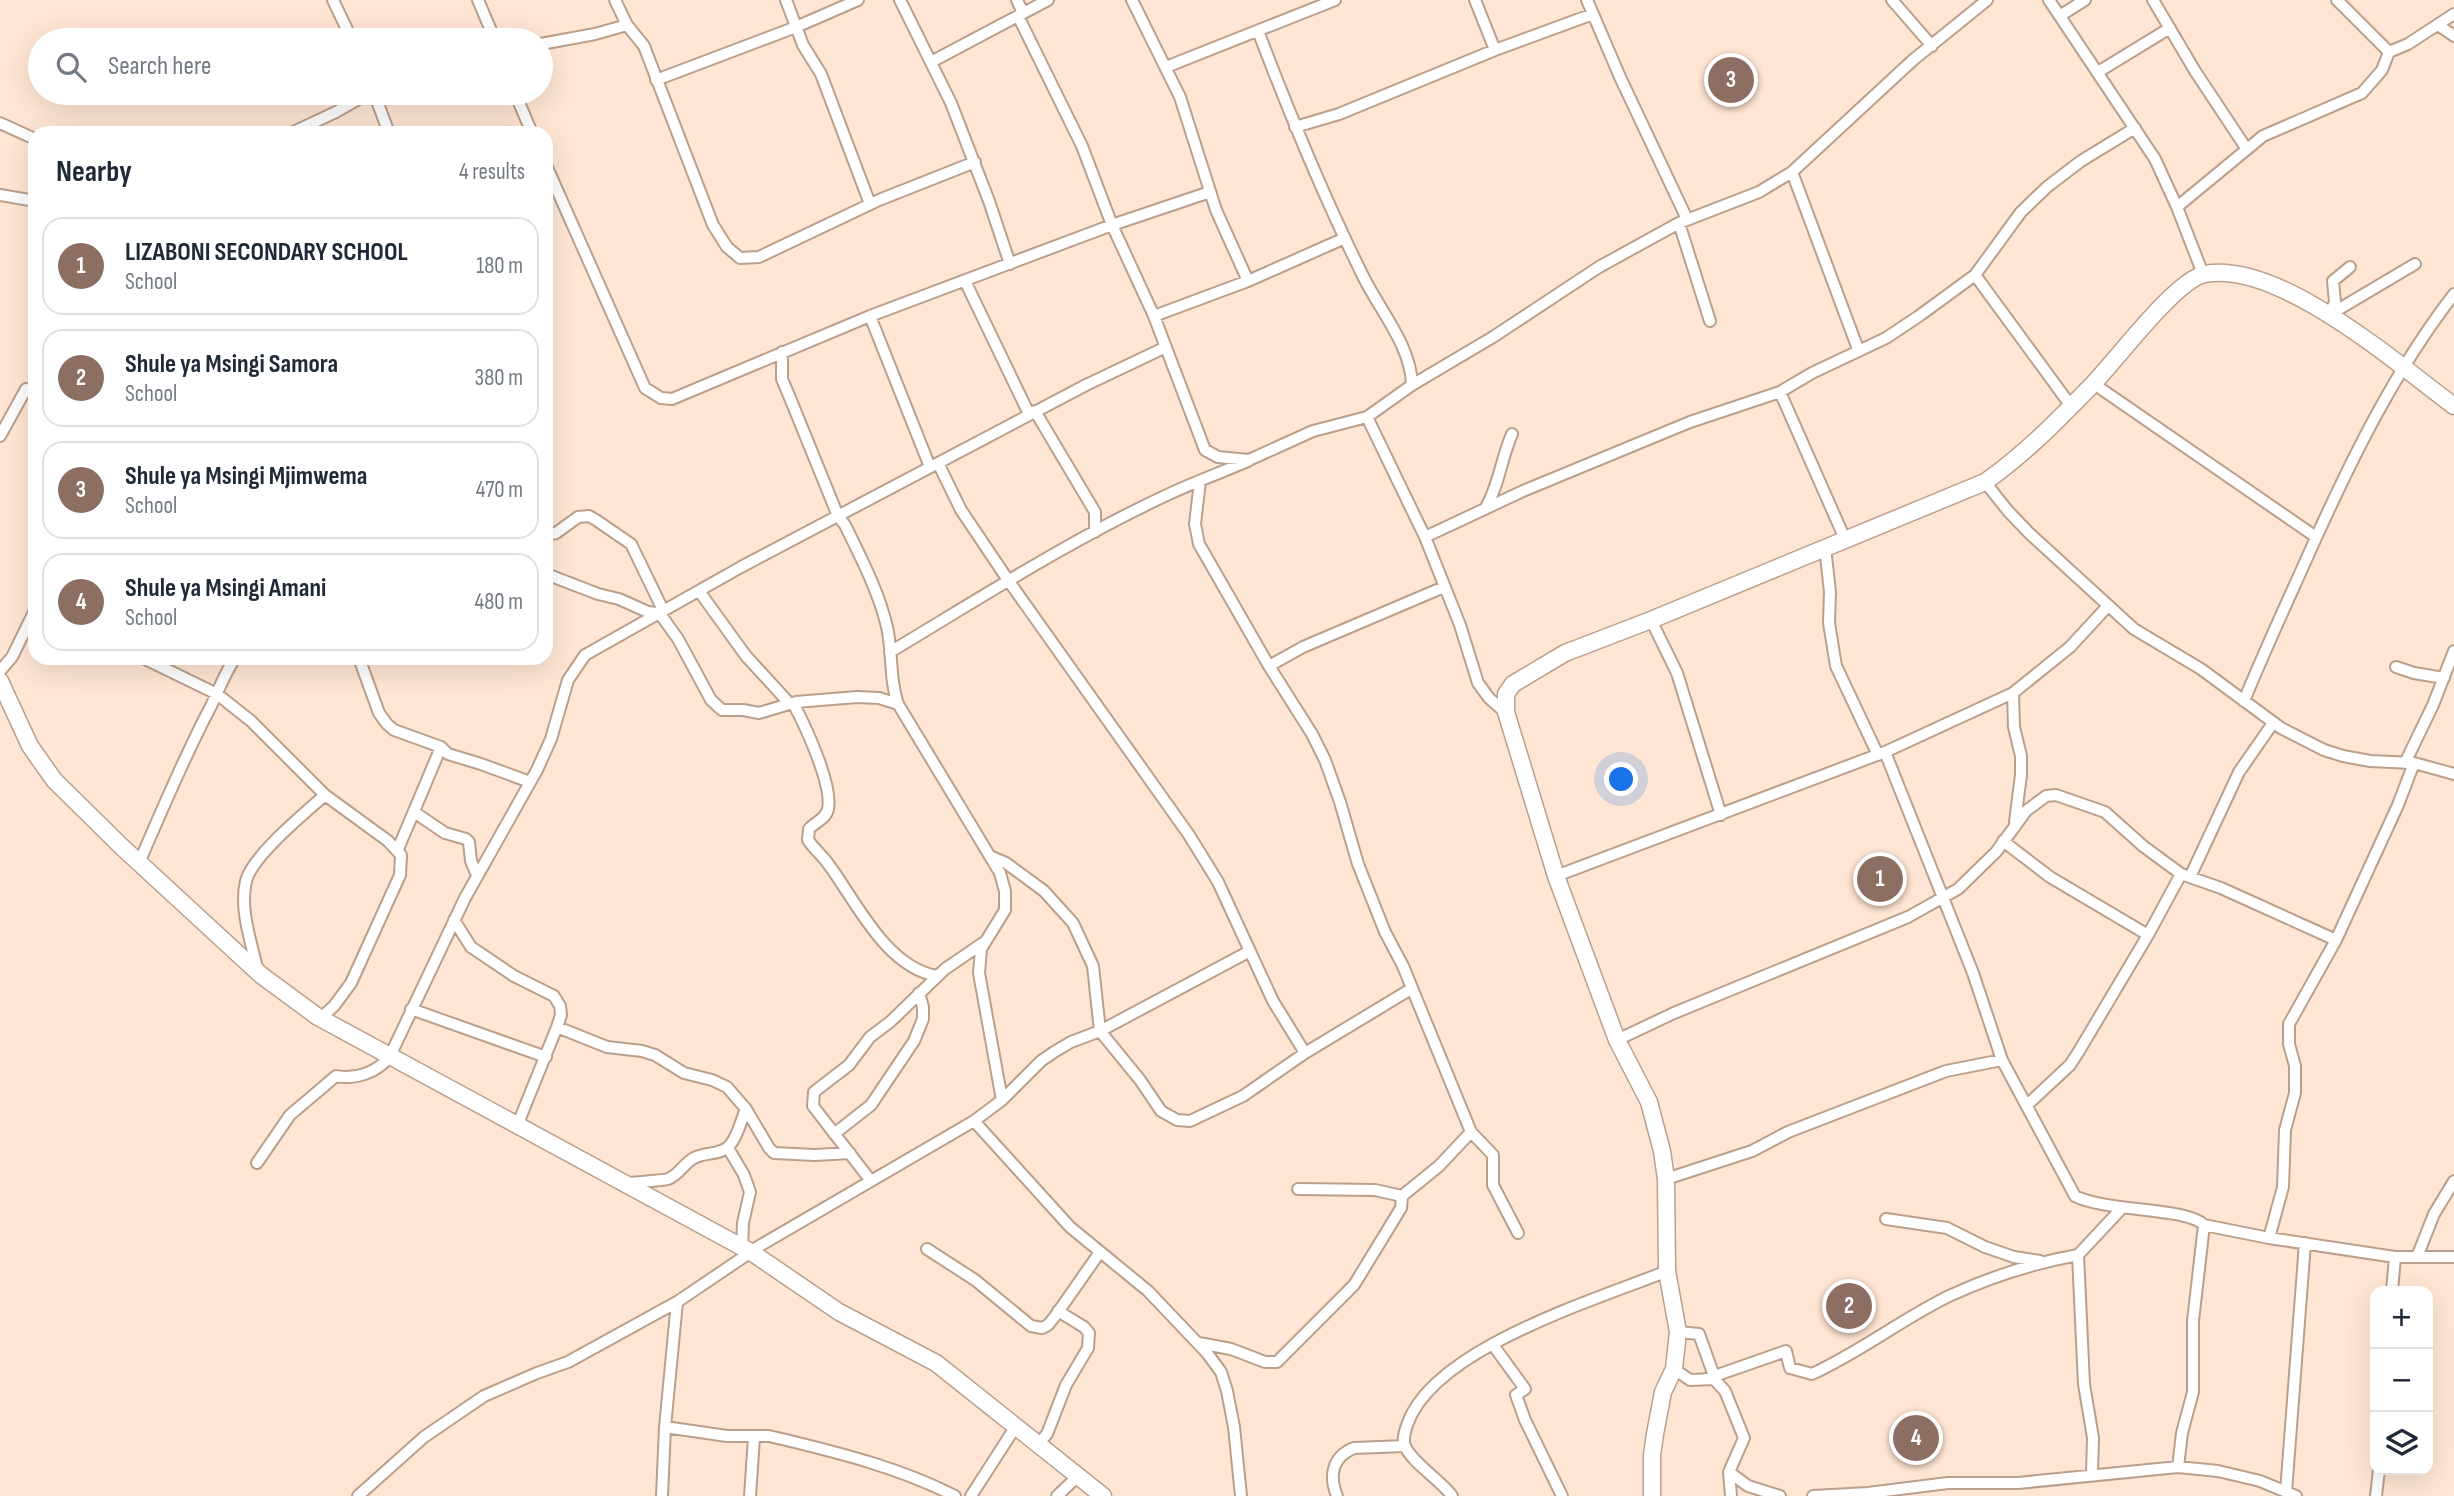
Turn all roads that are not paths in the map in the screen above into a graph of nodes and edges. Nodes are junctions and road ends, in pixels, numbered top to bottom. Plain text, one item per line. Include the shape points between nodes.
1 (333, 0) edge
2 (478, 0) edge
3 (615, 0) edge
4 (786, 0) edge
5 (858, 0) edge
6 (900, 0) edge
7 (1017, 0) edge
8 (1048, 0) edge
9 (1132, 0) edge
10 (1335, 0) edge
11 (1475, 0) edge
12 (1587, 0) edge
13 (1892, 0) edge
14 (1987, 0) edge
15 (2049, 0) edge
16 (2085, 0) edge
17 (2153, 0) edge
18 (2337, 0) edge
19 (1021, 14) junction
20 (1593, 14) junction
21 (2454, 14) edge
22 (2061, 15) junction
23 (2438, 25) junction
24 (627, 26) junction
25 (796, 27) junction
26 (346, 28) edge
27 (490, 28) edge
28 (2169, 28) junction
29 (1258, 31) junction
30 (2454, 36) edge
31 (553, 42) edge
32 (1932, 46) junction
33 (1495, 50) junction
34 (2389, 52) junction
35 (932, 61) junction
36 (1166, 67) junction
37 (2098, 72) junction
38 (656, 80) junction
39 (349, 105) edge
40 (377, 105) edge
41 (521, 105) edge
42 (0, 123) edge
43 (306, 126) edge
44 (386, 126) edge
45 (529, 126) edge
46 (1295, 127) junction
47 (2134, 128) junction
48 (28, 136) edge
49 (2246, 148) junction
50 (975, 162) junction
51 (1792, 172) junction
52 (553, 182) edge
53 (1210, 192) junction
54 (0, 195) edge
55 (28, 200) edge
56 (870, 204) junction
57 (2177, 207) junction
58 (1683, 221) junction
59 (1112, 225) junction
60 (1345, 238) junction
61 (1010, 264) junction
62 (2415, 264) dead end
63 (2350, 267) dead end
64 (2203, 274) junction
65 (1975, 275) junction
66 (965, 281) junction
67 (1248, 281) junction
68 (2454, 294) edge
69 (2329, 315) junction
70 (870, 316) junction
71 (1154, 316) junction
72 (1710, 321) dead end
73 (1166, 347) junction
74 (1858, 349) junction
75 (782, 352) junction
76 (2403, 369) junction
77 (2094, 384) junction
78 (1412, 385) junction
79 (26, 389) dead end
80 (1780, 392) junction
81 (2071, 405) junction
82 (2454, 406) edge
83 (1032, 413) junction
84 (1367, 417) junction
85 (1512, 434) dead end
86 (0, 436) edge
87 (1250, 460) junction
88 (934, 465) junction
89 (1200, 481) junction
90 (1985, 482) junction
91 (1485, 509) junction
92 (838, 516) junction
93 (1095, 532) junction
94 (553, 534) edge
95 (1425, 537) junction
96 (2316, 537) junction
97 (1845, 539) junction
98 (1825, 547) junction
99 (553, 576) edge
100 (1007, 580) junction
101 (1444, 587) junction
102 (699, 591) junction
103 (2107, 607) junction
104 (660, 612) junction
105 (1651, 620) junction
106 (28, 624) edge
107 (2454, 651) edge
108 (890, 652) junction
109 (157, 665) edge
110 (230, 665) edge
111 (361, 665) edge
112 (1269, 666) junction
113 (2396, 667) dead end
114 (0, 671) edge
115 (2444, 678) junction
116 (0, 681) edge
117 (2014, 693) junction
118 (217, 694) junction
119 (2244, 701) junction
120 (791, 703) junction
121 (898, 704) junction
122 (1507, 714) junction
123 (2273, 723) junction
124 (441, 747) junction
125 (1881, 753) junction
126 (2409, 763) junction
127 (2454, 774) edge
128 (530, 782) junction
129 (325, 795) junction
130 (414, 812) junction
131 (1721, 815) junction
132 (2015, 823) junction
133 (2003, 841) junction
134 (398, 849) junction
135 (992, 857) junction
136 (139, 863) junction
137 (477, 875) junction
138 (2185, 875) junction
139 (1556, 876) junction
140 (1944, 898) junction
141 (454, 920) junction
142 (2148, 935) junction
143 (2336, 940) junction
144 (987, 941) junction
145 (1250, 951) junction
146 (259, 974) junction
147 (937, 976) junction
148 (1411, 989) junction
149 (919, 993) junction
150 (411, 1009) junction
151 (318, 1017) junction
152 (557, 1027) junction
153 (1100, 1031) junction
154 (1617, 1040) junction
155 (1305, 1053) junction
156 (390, 1056) junction
157 (546, 1056) junction
158 (2003, 1060) junction
159 (1002, 1100) junction
160 (2026, 1105) junction
161 (746, 1109) junction
162 (974, 1121) junction
163 (517, 1126) junction
164 (1471, 1132) junction
165 (834, 1134) junction
166 (728, 1148) junction
167 (850, 1153) junction
168 (257, 1163) dead end
169 (1666, 1179) junction
170 (872, 1181) junction
171 (2454, 1181) edge
172 (622, 1182) junction
173 (1298, 1189) dead end
174 (1402, 1196) junction
175 (2122, 1208) junction
176 (1886, 1219) dead end
177 (2204, 1225) junction
178 (1518, 1233) dead end
179 (2269, 1238) junction
180 (2305, 1243) junction
181 (926, 1249) dead end
182 (747, 1251) junction
183 (1100, 1252) junction
184 (2078, 1255) junction
185 (2395, 1257) junction
186 (2417, 1257) junction
187 (2454, 1257) edge
188 (2043, 1262) junction
189 (1667, 1271) junction
190 (2392, 1286) edge
191 (677, 1302) junction
192 (1058, 1311) junction
193 (1678, 1332) junction
194 (1199, 1343) junction
195 (1493, 1345) junction
196 (1674, 1369) junction
197 (1710, 1378) junction
198 (1016, 1426) junction
199 (665, 1427) junction
200 (754, 1438) junction
201 (1038, 1444) junction
202 (1405, 1446) junction
203 (2178, 1467) junction
204 (1729, 1472) junction
205 (2092, 1474) junction
206 (2378, 1475) edge
207 (1078, 1476) junction
208 (1977, 1482) junction
209 (2291, 1494) edge
210 (358, 1496) edge
211 (662, 1496) edge
212 (750, 1496) edge
213 (955, 1496) edge
214 (971, 1496) edge
215 (1057, 1496) edge
216 (1103, 1496) edge
217 (1241, 1496) edge
218 (1337, 1496) edge
219 (1452, 1496) edge
220 (1562, 1496) edge
221 (1652, 1496) edge
222 (1731, 1496) edge
223 (1780, 1496) edge
224 (1815, 1496) edge
225 (1978, 1496) edge
226 (2376, 1496) edge

1 - 26 street
2 - 27 street
3 - 24 street
4 - 25 street
5 - 25 street
6 - 35 street
7 - 19 street
8 - 19 street
9 - 36 street
10 - 29 street
11 - 33 street
12 - 20 street
13 - 32 street
14 - 32 street
15 - 22 street
16 - 22 street
17 - 28 street
18 - 34 street
19 - 35 street
19 - 59 street via 1082,146
20 - 33 street
20 - 58 street
21 - 23 street
22 - 37 street
23 - 30 street
23 - 34 street
24 - 31 street
24 - 38 street via 644,46
25 - 38 street
25 - 56 street via 821,74
28 - 37 street
28 - 49 street
29 - 36 street
29 - 46 street
32 - 51 street
33 - 46 street via 1339,114
34 - 49 street via 2382,70 2362,93 2263,136
35 - 50 street
36 - 53 street via 1191,125
37 - 47 street
38 - 56 street via 713,225 740,258 759,257
39 - 43 street
40 - 44 street
41 - 45 street
42 - 48 street
46 - 60 street
47 - 57 street via 2155,159
47 - 65 street via 2047,187 2021,212
49 - 57 street
50 - 56 street
50 - 61 street
51 - 58 street via 1759,192
51 - 74 street
52 - 75 street via 645,388 661,398 680,397
53 - 59 street
53 - 67 street
54 - 55 street
57 - 64 street
58 - 72 street
58 - 78 street via 1600,267
59 - 61 street
59 - 71 street
60 - 67 street
60 - 78 street via 1409,360
61 - 66 street
62 - 69 street
63 - 69 street via 2333,281 2335,302
64 - 69 street via 2249,276
64 - 77 street via 2161,308
65 - 74 street via 1886,338
65 - 81 street
66 - 70 street
66 - 83 street
67 - 71 street
68 - 76 street
69 - 76 street
70 - 75 street
70 - 88 street
71 - 73 street
73 - 83 street
73 - 87 street via 1205,450 1219,457
74 - 80 street
75 - 92 street via 782,379
76 - 82 street
76 - 96 street
77 - 81 street
77 - 96 street
78 - 84 street
79 - 86 street
80 - 91 street via 1690,422
80 - 97 street
81 - 90 street
83 - 88 street
83 - 93 street via 1095,512
84 - 87 street via 1313,431
84 - 95 street
85 - 91 street via 1495,492
87 - 89 street
88 - 92 street
88 - 100 street
89 - 93 street
89 - 112 street via 1195,524 1199,544
90 - 97 street
90 - 103 street via 2029,533
91 - 95 street
92 - 102 street
92 - 108 street via 875,589
93 - 100 street
94 - 104 street via 578,517 589,516 631,544
95 - 101 street
96 - 119 street
97 - 98 street
98 - 105 street
98 - 125 street via 1836,666
99 - 104 street via 648,612
100 - 108 street
100 - 145 street via 1189,835 1218,882
101 - 112 street
101 - 122 street via 1478,683
102 - 104 street
102 - 120 street via 746,656
103 - 117 street via 2070,647
103 - 119 street
104 - 120 street via 718,708 759,712
104 - 128 street via 585,655 575,667 551,739
105 - 122 street via 1565,653 1523,677 1506,694
105 - 131 street via 1677,673
106 - 114 street
107 - 115 street
108 - 121 street
109 - 118 street
110 - 118 street
111 - 124 street via 387,724
112 - 148 street via 1325,760 1369,895
113 - 115 street
115 - 126 street
116 - 136 street via 30,746 54,780
117 - 125 street
117 - 132 street via 2014,727 2021,756
118 - 129 street via 251,720
118 - 136 street
119 - 123 street
120 - 121 street via 857,697
120 - 147 street via 821,767 828,797 829,808 809,829 808,840 860,913 897,955 915,970
121 - 135 street
122 - 139 street
123 - 126 street via 2343,756
123 - 138 street via 2239,772
124 - 128 street via 448,754
124 - 130 street
125 - 131 street
125 - 140 street
126 - 127 street
126 - 143 street via 2398,805
128 - 137 street
129 - 134 street
129 - 146 street via 248,874 244,902
130 - 134 street
130 - 137 street via 445,833 469,842
131 - 139 street
132 - 133 street
132 - 138 street via 2046,796 2063,797 2105,812
133 - 140 street
133 - 142 street via 2050,877
134 - 151 street via 400,875 357,972 343,995
135 - 144 street via 1000,873 1005,910
135 - 153 street via 1044,891 1073,923 1093,966
136 - 146 street
137 - 141 street
138 - 142 street
138 - 143 street
139 - 154 street
140 - 154 street via 1908,918
140 - 158 street
141 - 150 street
141 - 152 street via 471,947 554,996 561,1015
142 - 160 street via 2070,1065
143 - 179 street via 2290,1024 2295,1093 2285,1130 2283,1187
144 - 147 street
144 - 159 street via 979,957 979,973
145 - 153 street
145 - 155 street
146 - 151 street
147 - 149 street
148 - 155 street
148 - 164 street
149 - 165 street via 923,1019 914,1041 871,1105
149 - 165 street via 865,1042 849,1065 814,1092 813,1106
150 - 156 street
150 - 157 street
151 - 156 street
152 - 157 street
152 - 161 street via 607,1047 655,1055 684,1073 727,1087
153 - 155 street via 1161,1111 1177,1120 1190,1121 1243,1096
153 - 159 street via 1041,1061
154 - 169 street via 1649,1102
156 - 163 street
156 - 168 street via 374,1071 336,1076 290,1115
157 - 163 street
158 - 160 street
158 - 169 street via 1946,1071 1787,1132 1752,1151
159 - 162 street
160 - 175 street via 2075,1196
161 - 166 street
161 - 167 street via 774,1153
162 - 170 street
162 - 183 street via 1049,1206
163 - 172 street
164 - 174 street
164 - 178 street via 1493,1155 1493,1185
165 - 167 street
166 - 172 street via 696,1157 669,1179
166 - 182 street via 750,1192 743,1223
167 - 170 street
169 - 189 street
170 - 182 street
171 - 186 street via 2434,1214
172 - 182 street
173 - 174 street via 1374,1190
174 - 194 street via 1401,1208 1354,1285 1276,1362
175 - 177 street via 2182,1216
175 - 184 street
176 - 188 street via 1947,1228 1985,1247
177 - 179 street
177 - 203 street via 2193,1321 2193,1392
179 - 180 street
180 - 185 street
180 - 209 street
181 - 192 street via 975,1280 1031,1326 1048,1325
182 - 191 street
182 - 198 street via 839,1312 936,1363
183 - 192 street
183 - 194 street via 1148,1291
184 - 188 street
184 - 205 street
185 - 186 street
185 - 190 street
186 - 187 street
188 - 197 street via 1949,1296 1812,1374 1790,1368 1786,1351
189 - 193 street
189 - 195 street
191 - 199 street
191 - 210 street via 568,1362 484,1396 424,1437
192 - 201 street via 1084,1327 1088,1348
193 - 196 street
193 - 197 street via 1699,1334
194 - 217 street via 1221,1372 1227,1391
195 - 202 street via 1452,1369 1419,1401 1411,1411
195 - 220 street via 1525,1389 1516,1395
196 - 197 street via 1690,1380
196 - 221 street via 1663,1392 1655,1434
197 - 204 street via 1724,1391 1744,1438
198 - 201 street
198 - 214 street
199 - 200 street
199 - 211 street
200 - 212 street
200 - 213 street via 769,1436 840,1453
201 - 207 street
202 - 218 street via 1348,1451 1338,1458 1332,1473
202 - 219 street
203 - 205 street
203 - 209 street via 2260,1481
204 - 222 street
204 - 223 street via 1748,1486
205 - 208 street via 2018,1483
206 - 226 street
207 - 215 street
207 - 216 street
208 - 224 street
208 - 225 street

